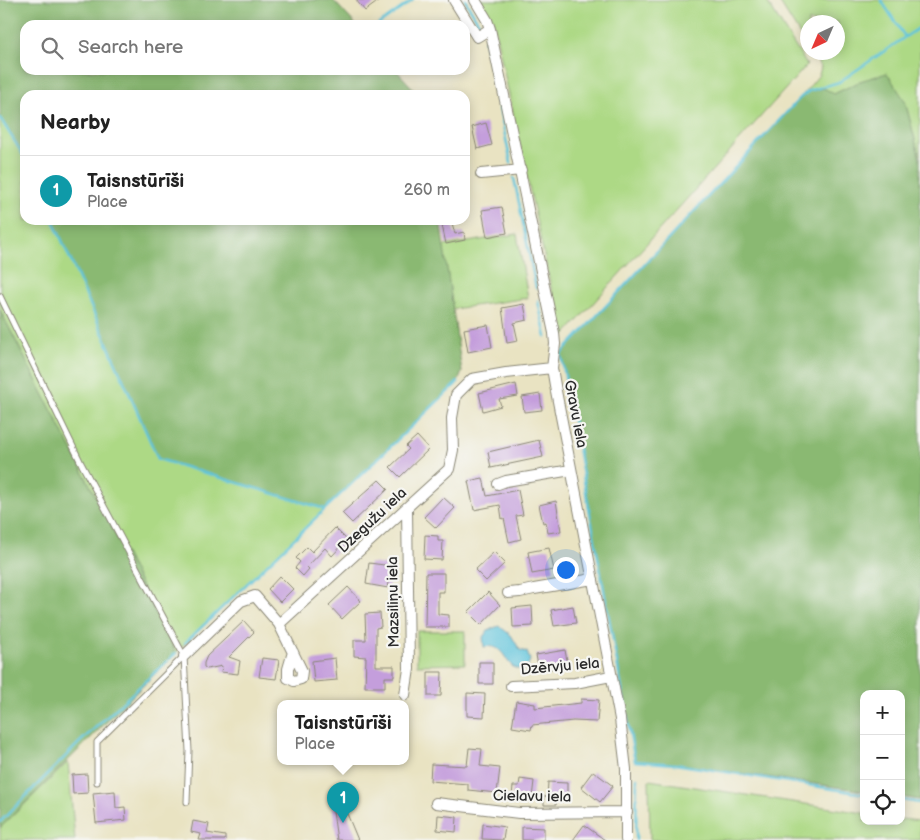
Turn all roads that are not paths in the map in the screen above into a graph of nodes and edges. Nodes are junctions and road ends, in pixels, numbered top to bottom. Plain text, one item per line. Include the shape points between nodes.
1 (454, 0) edge
2 (475, 0) edge
3 (466, 20) edge
4 (470, 26) edge
5 (490, 30) junction
6 (521, 170) junction
7 (481, 174) dead end
8 (0, 296) edge
9 (552, 368) junction
10 (571, 470) junction
11 (498, 484) dead end
12 (407, 508) junction
13 (593, 580) junction
14 (508, 593) dead end
15 (279, 624) junction
16 (293, 652) dead end
17 (184, 656) junction
18 (612, 676) junction
19 (511, 686) dead end
20 (405, 695) dead end
21 (97, 782) dead end
22 (187, 802) dead end
23 (436, 803) dead end
24 (626, 812) junction
25 (626, 840) edge

1 - 3 street
2 - 5 street, Gravu iela
4 - 5 street via 477,37
5 - 6 street, Gravu iela
6 - 7 street
6 - 9 street, Gravu iela via 554,333
8 - 17 lane via 82,465
9 - 10 street, Gravu iela
9 - 12 street, Dzegužu iela via 472,379 456,395 449,469
10 - 11 street
10 - 13 street, Gravu iela
12 - 15 street, Dzegužu iela
12 - 20 street, Mazsiliņu iela via 409,670
13 - 14 street
13 - 18 street, Gravu iela
15 - 16 street
15 - 17 street via 255,596 241,601
17 - 21 lane via 97,742
17 - 22 lane via 189,751
18 - 19 street, Dzērvju iela via 575,683
18 - 24 street, Gravu iela via 626,770
23 - 24 street, Cielavu iela via 519,813
24 - 25 street, Gravu iela

